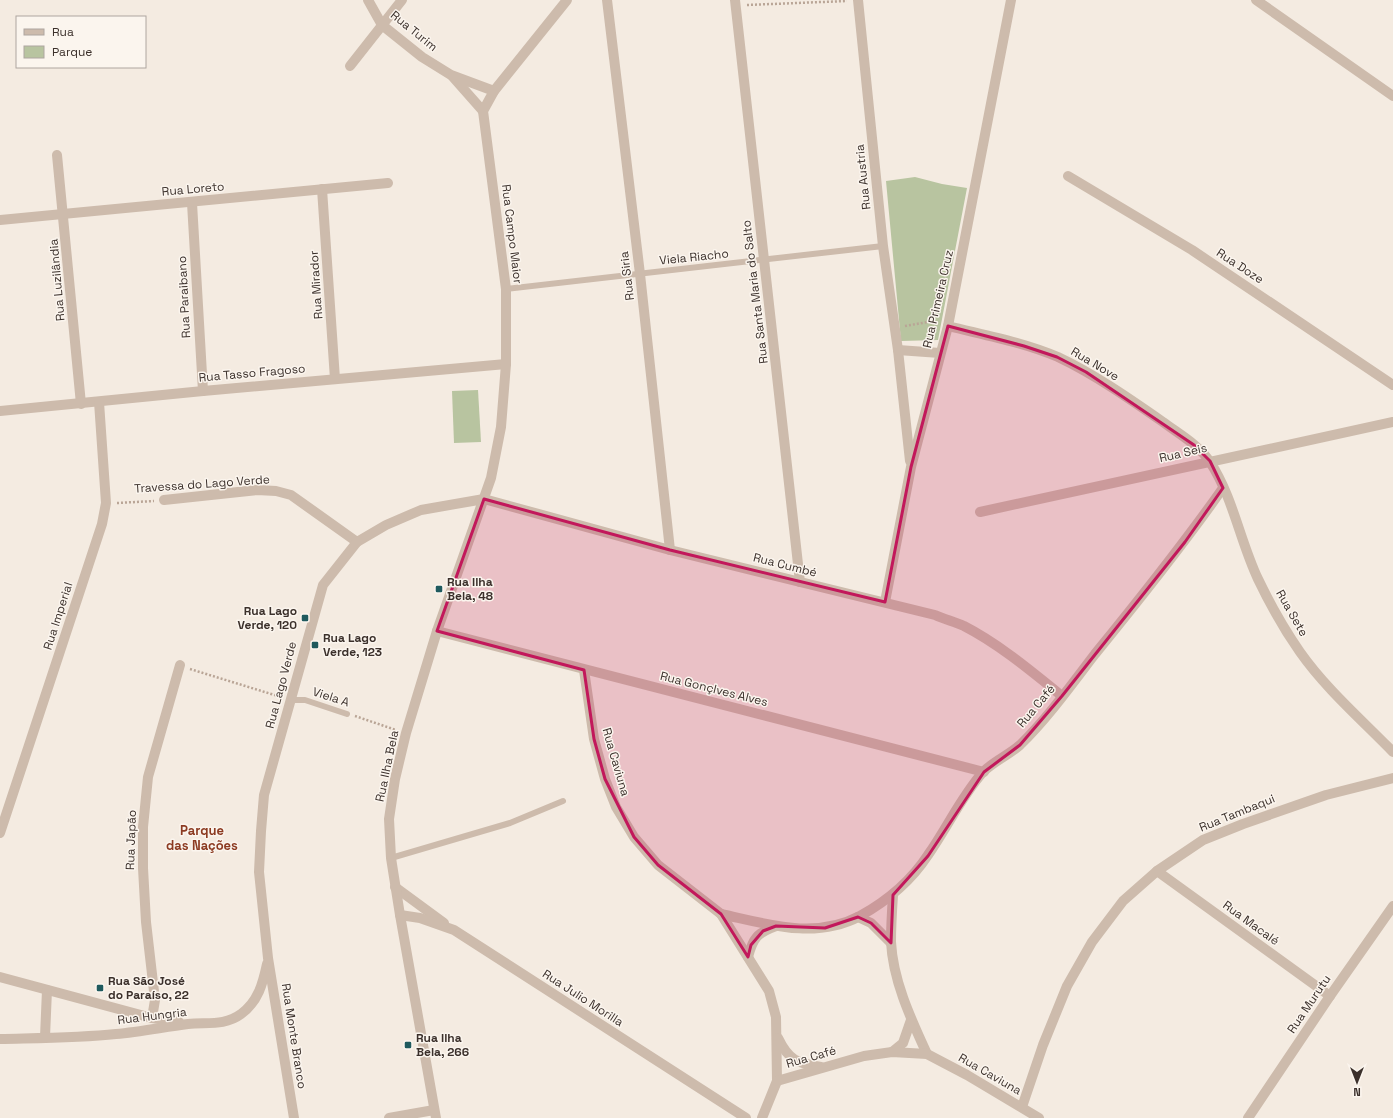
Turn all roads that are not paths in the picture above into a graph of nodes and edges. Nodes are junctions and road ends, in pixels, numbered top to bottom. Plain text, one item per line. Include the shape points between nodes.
1 (368, 0) edge
2 (402, 0) edge
3 (567, 0) edge
4 (606, 0) edge
5 (858, 0) edge
6 (1011, 0) edge
7 (1256, 0) edge
8 (735, 3) edge
9 (382, 25) junction
10 (350, 66) dead end
11 (451, 75) junction
12 (494, 91) junction
13 (1393, 96) edge
14 (483, 111) junction
15 (57, 155) dead end
16 (1068, 176) dead end
17 (388, 183) dead end
18 (322, 189) junction
19 (192, 202) junction
20 (64, 214) junction
21 (0, 220) edge
22 (883, 246) junction
23 (764, 261) junction
24 (640, 274) junction
25 (506, 289) junction
26 (948, 326) junction
27 (898, 350) junction
28 (940, 353) junction
29 (506, 364) junction
30 (335, 379) junction
31 (1393, 385) edge
32 (203, 391) junction
33 (99, 402) junction
34 (81, 404) junction
35 (0, 412) edge
36 (1393, 422) edge
37 (1210, 461) junction
38 (911, 467) junction
39 (1224, 488) junction
40 (484, 499) junction
41 (164, 500) road end
42 (980, 512) dead end
43 (357, 542) junction
44 (670, 550) junction
45 (800, 582) junction
46 (885, 602) junction
47 (437, 631) junction
48 (180, 666) road end
49 (584, 670) junction
50 (1062, 696) junction
51 (291, 700) junction
52 (347, 714) road end
53 (1393, 752) edge
54 (984, 772) junction
55 (1393, 778) edge
56 (563, 801) dead end
57 (0, 833) edge
58 (391, 858) junction
59 (1157, 870) junction
60 (395, 887) junction
61 (893, 895) junction
62 (1393, 906) edge
63 (721, 914) junction
64 (400, 915) junction
65 (858, 917) junction
66 (776, 926) junction
67 (454, 930) junction
68 (891, 943) junction
69 (748, 957) junction
70 (268, 958) junction
71 (0, 977) edge
72 (47, 990) junction
73 (1330, 996) junction
74 (152, 1018) junction
75 (912, 1020) junction
76 (190, 1024) junction
77 (776, 1035) junction
78 (45, 1037) junction
79 (0, 1039) edge
80 (892, 1052) junction
81 (926, 1054) junction
82 (825, 1067) junction
83 (776, 1080) junction
84 (1022, 1107) junction
85 (435, 1114) edge
86 (294, 1118) edge
87 (388, 1118) edge
88 (746, 1118) edge
89 (762, 1118) edge
90 (1039, 1118) edge
91 (1248, 1118) edge

1 - 9 street, Rua Turim
2 - 9 street
3 - 12 street
4 - 24 street, Rua Siria
5 - 22 street, Rua Austria
6 - 26 street, Rua Primeira Cruz
7 - 13 street
8 - 23 street, Rua Santa Maria do Salto
9 - 10 street
9 - 11 street, Rua Turim via 422,57
11 - 12 street, Rua Turim
11 - 14 street, Rua Turim
12 - 14 street
14 - 25 street, Rua Campo Maior
15 - 20 street, Rua Luzilândia
16 - 31 street, Rua Doze via 1192,250
17 - 18 street, Rua Loreto
18 - 19 street, Rua Loreto
18 - 30 street, Rua Mirador
19 - 20 street, Rua Loreto
19 - 32 street, Rua Paraibano
20 - 21 street, Rua Loreto
20 - 34 street, Rua Luzilândia
22 - 23 lane, Viela Riacho
22 - 27 street, Rua Austria
23 - 24 lane, Viela Riacho
23 - 45 street, Rua Santa Maria do Salto
24 - 25 lane, Viela Riacho
24 - 44 street, Rua Siria
25 - 29 street, Rua Campo Maior
26 - 28 street, Rua Primeira Cruz
26 - 37 street, Rua Nove via 1057,357 1086,372 1152,415 1194,445
27 - 28 street
27 - 38 street, Rua Austria
28 - 38 street, Rua Primeira Cruz
29 - 30 street, Rua Tasso Fragoso
29 - 40 street, Rua Campo Maior via 501,427
30 - 32 street, Rua Tasso Fragoso
32 - 33 street, Rua Tasso Fragoso
33 - 34 street, Rua Tasso Fragoso
33 - 57 street, Rua Imperial via 106,503 102,524
34 - 35 street, Rua Tasso Fragoso
36 - 37 street, Rua Seis
37 - 39 street, Rua Sete
37 - 42 street, Rua Seis
38 - 46 street, Rua Primeira Cruz
39 - 50 street, Rua Café via 1185,542
39 - 53 street, Rua Sete via 1257,576 1277,617 1301,653 1334,692
40 - 43 street, Rua Lago Verde via 421,510 386,525
40 - 44 street, Rua Cumbé
40 - 47 street, Rua Ilha Bela
41 - 43 street, Travessa do Lago Verde via 257,490 276,491 291,495
43 - 51 street, Rua Lago Verde via 323,586
44 - 45 street, Rua Cumbé
45 - 46 street, Rua Cumbé
46 - 50 street, Rua Cumbé via 935,615 964,626 1019,662
47 - 49 street, Rua Gonçlves Alves
47 - 58 street, Rua Ilha Bela via 395,779 389,819
48 - 74 street, Rua Japão via 148,777 143,827 146,922 155,1000
49 - 54 street, Rua Gonçlves Alves
49 - 63 street, Rua Caviuna via 594,739 616,807 634,838 658,865
50 - 54 street, Rua Café via 1020,746
51 - 52 lane, Viela A via 305,700
51 - 70 street, Rua Lago Verde via 264,795 260,831 259,872
54 - 61 street, Rua Café via 959,805 928,856
55 - 59 street, Rua Tambaqui via 1326,795 1243,824 1203,840
56 - 58 lane via 510,823
58 - 60 street, Rua Ilha Bela
59 - 73 street, Rua Macalé
59 - 84 street, Rua Tambaqui via 1123,901 1092,942 1067,986
60 - 64 street, Rua Ilha Bela
60 - 67 street
61 - 65 street, Rua Caviuna
61 - 68 street
62 - 73 street, Rua Murutu
63 - 66 street, Rua Caviuna
63 - 69 street, Rua Caviuna
64 - 67 street, Rua Julio Morilla via 420,918
64 - 85 street, Rua Ilha Bela
65 - 66 street, Rua Caviuna via 826,928 802,930
65 - 68 street via 871,923
66 - 69 street via 757,936
67 - 88 street, Rua Julio Morilla
68 - 75 street via 899,986
69 - 77 street, Rua Caviuna via 769,991 776,1017
70 - 76 street, Rua Hungria via 262,984 255,999 241,1014 227,1022
70 - 86 street, Rua Monte Branco
71 - 72 street
72 - 74 street
72 - 78 street
73 - 91 street, Rua Murutu
74 - 76 street
75 - 80 street via 903,1043
75 - 81 street
76 - 78 street, Rua Hungria via 115,1034
77 - 82 street, Rua Caviuna via 784,1051 794,1061
77 - 83 street, Rua Caviuna
78 - 79 street, Rua Hungria
80 - 81 street, Rua Café
80 - 82 street, Rua Café via 864,1056
81 - 84 street, Rua Caviuna
82 - 83 street, Rua Café
83 - 89 street, Rua Café
84 - 90 street, Rua Caviuna
85 - 87 street

